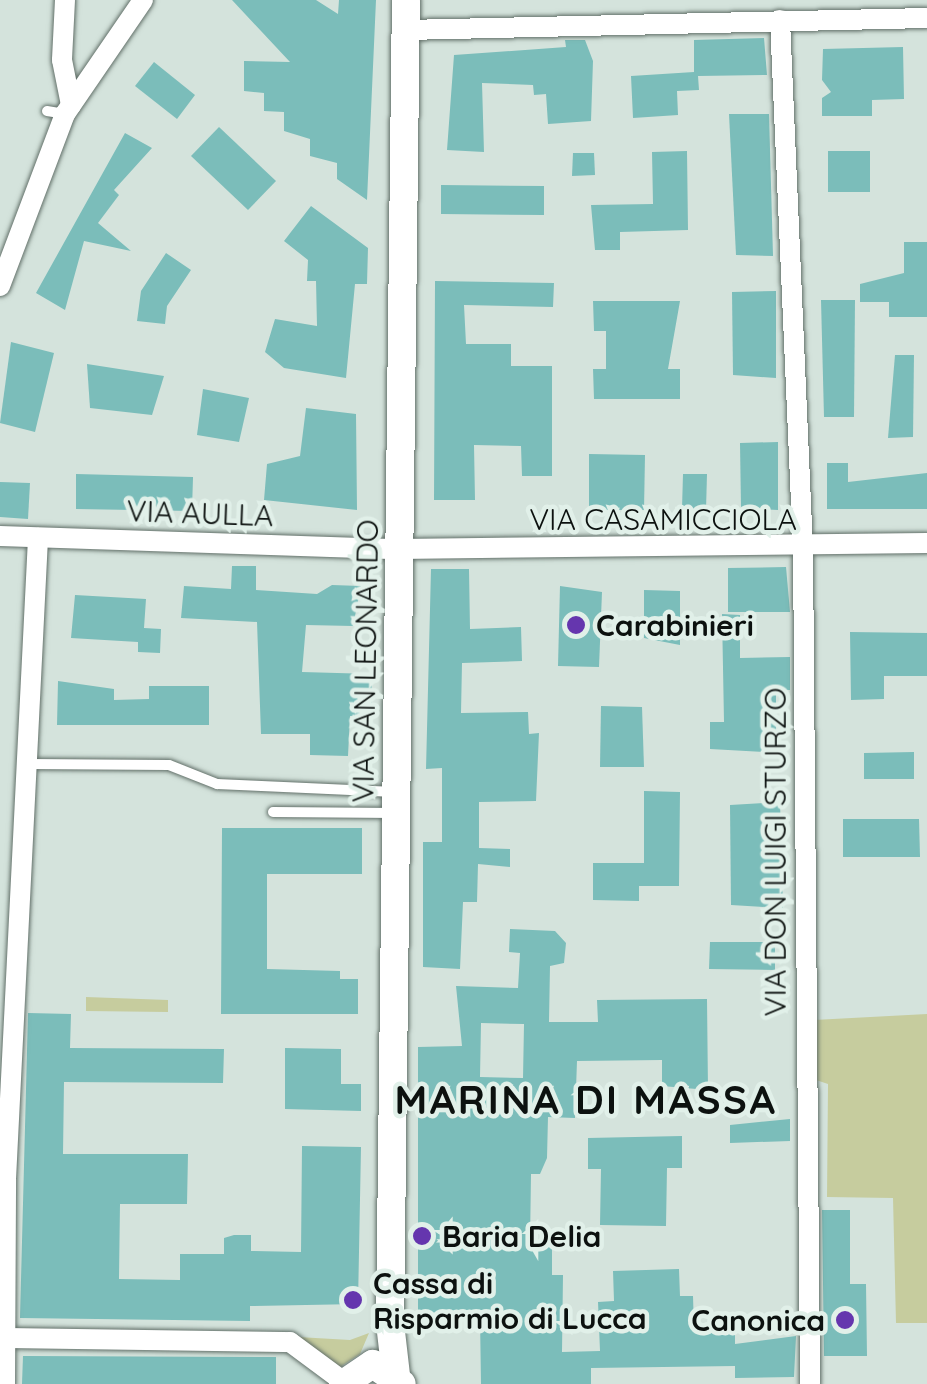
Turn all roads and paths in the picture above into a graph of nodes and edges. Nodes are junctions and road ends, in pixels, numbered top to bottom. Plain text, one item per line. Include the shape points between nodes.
1 (65, 0) edge
2 (143, 0) edge
3 (406, 0) edge
4 (927, 18) edge
5 (780, 20) junction
6 (406, 30) junction
7 (61, 110) junction
8 (0, 284) edge
9 (0, 536) edge
10 (38, 538) junction
11 (927, 543) edge
12 (398, 549) junction
13 (803, 550) junction
14 (29, 764) junction
15 (396, 803) junction
16 (273, 812) dead end
17 (4, 1338) edge
18 (390, 1374) edge
19 (344, 1383) edge
20 (5, 1384) edge
21 (810, 1384) edge

1 - 7 street
2 - 7 street
3 - 6 main road, VIA SAN LEONARDO
4 - 5 street
5 - 6 street
5 - 13 street, VIA DON LUIGI STURZO
6 - 12 main road, VIA SAN LEONARDO
7 - 8 street
9 - 10 street, VIA AULLA
10 - 12 street, VIA AULLA
10 - 14 street
11 - 13 street, VIA CASAMICCIOLA
12 - 13 street, VIA CASAMICCIOLA
12 - 15 main road, VIA SAN LEONARDO
13 - 21 street, VIA DON LUIGI STURZO
14 - 15 lane via 170,765 217,784
14 - 17 street
15 - 16 lane
15 - 18 main road, VIA SAN LEONARDO
17 - 19 street via 290,1342
17 - 20 street
18 - 19 main road

